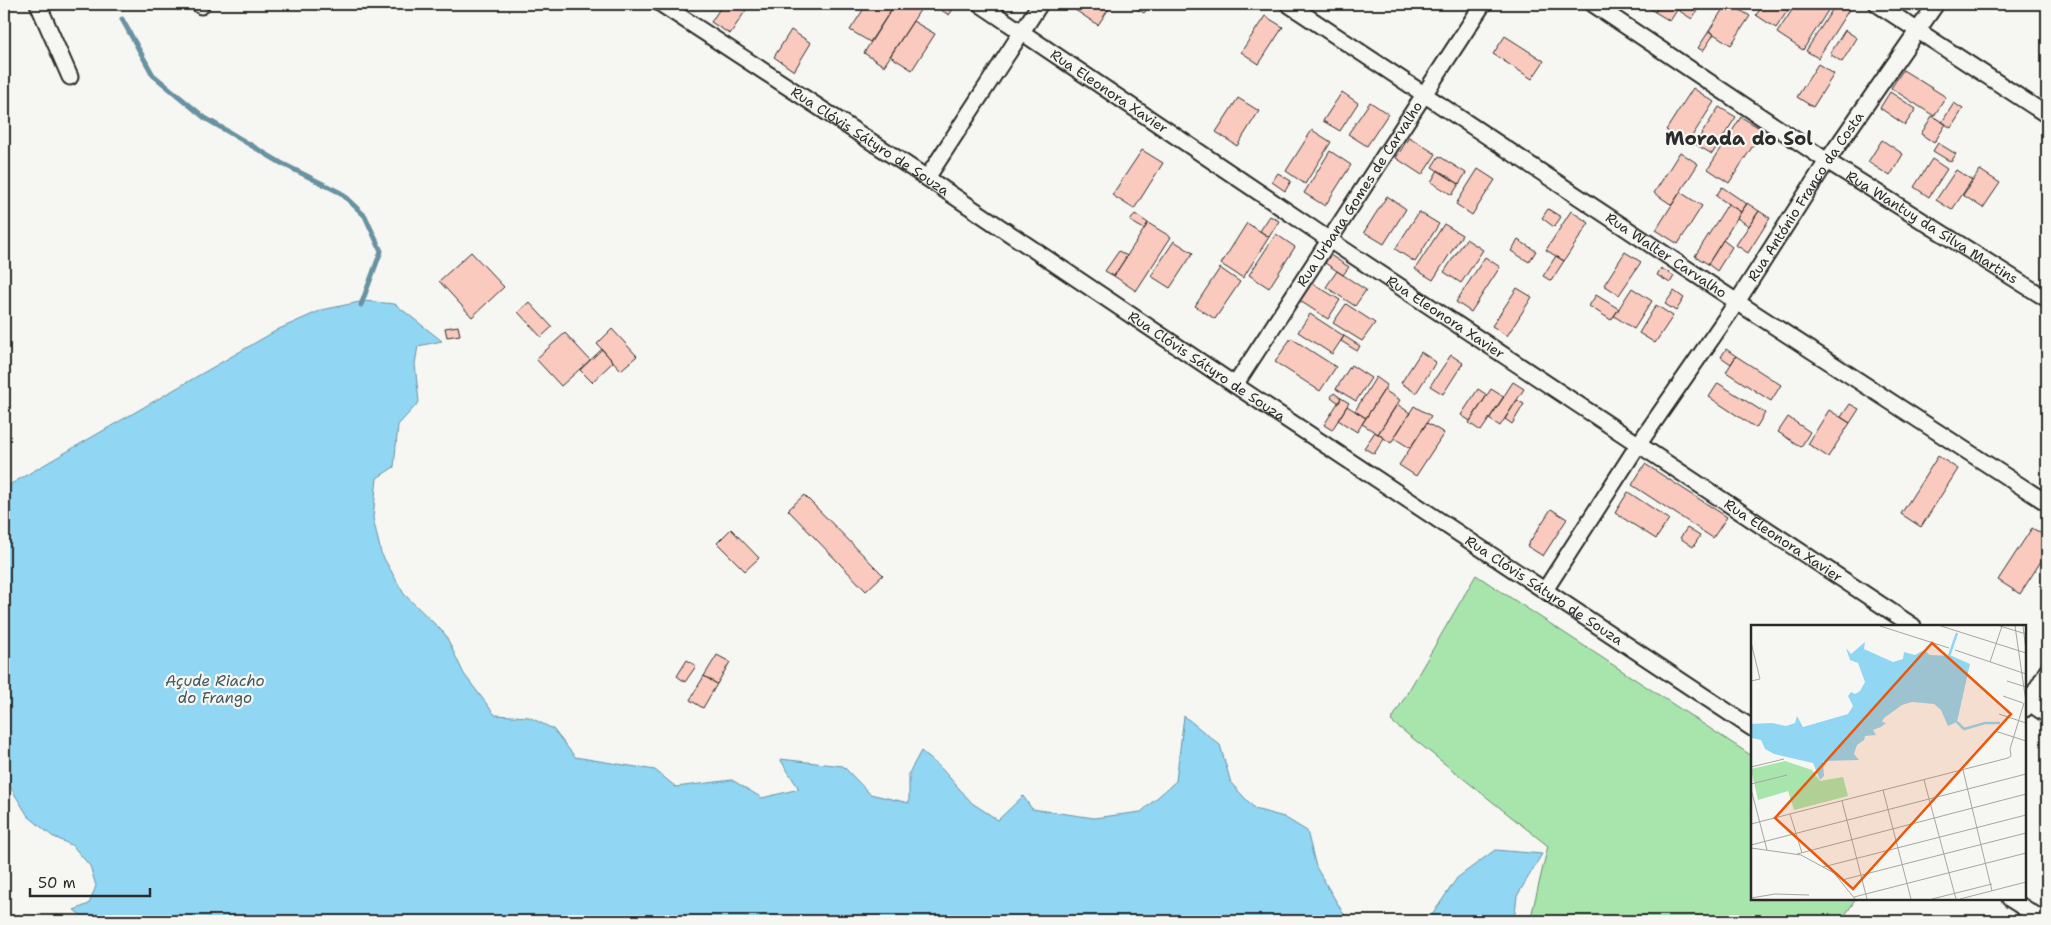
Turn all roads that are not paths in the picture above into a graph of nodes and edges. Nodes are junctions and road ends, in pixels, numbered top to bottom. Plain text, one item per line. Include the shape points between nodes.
1 (38, 4) edge
2 (661, 4) edge
3 (980, 4) edge
4 (1040, 4) edge
5 (1288, 4) edge
6 (1482, 4) edge
7 (1592, 4) edge
8 (1877, 4) edge
9 (1936, 4) edge
10 (1021, 31) junction
11 (1918, 31) junction
12 (70, 77) dead end
13 (1424, 95) junction
14 (2047, 115) edge
15 (1827, 161) junction
16 (927, 178) junction
17 (1328, 238) junction
18 (2047, 299) edge
19 (1737, 302) junction
20 (1235, 385) junction
21 (1638, 445) junction
22 (2047, 503) edge
23 (1545, 590) junction
24 (1911, 625) edge
25 (2047, 671) edge
26 (2026, 704) edge
27 (2047, 715) edge
28 (1751, 727) edge
29 (2012, 900) edge
30 (2045, 921) edge

1 - 12 street
2 - 16 street, Rua Clóvis Sátyro de Souza
3 - 10 street, Rua Eleonora Xavier
4 - 10 street
5 - 13 street, Rua Walter Carvalho
6 - 13 street, Rua Urbana Gomes de Carvalho
7 - 15 street, Rua Wantuy da Silva Martins
8 - 11 street
9 - 11 street, Rua António Franco da Costa
10 - 16 street
10 - 17 street, Rua Eleonora Xavier
11 - 14 street
11 - 15 street, Rua António Franco da Costa
13 - 17 street, Rua Urbana Gomes de Carvalho
13 - 19 street, Rua Walter Carvalho
15 - 18 street, Rua Wantuy da Silva Martins
15 - 19 street, Rua António Franco da Costa
16 - 20 street, Rua Clóvis Sátyro de Souza
17 - 20 street, Rua Urbana Gomes de Carvalho
17 - 21 street, Rua Eleonora Xavier
19 - 21 street, Rua António Franco da Costa
19 - 22 street, Rua Walter Carvalho
20 - 23 street, Rua Clóvis Sátyro de Souza
21 - 23 street, Rua António Franco da Costa
21 - 24 street, Rua Eleonora Xavier
23 - 28 street, Rua Clóvis Sátyro de Souza
25 - 26 street
26 - 27 street
29 - 30 street

